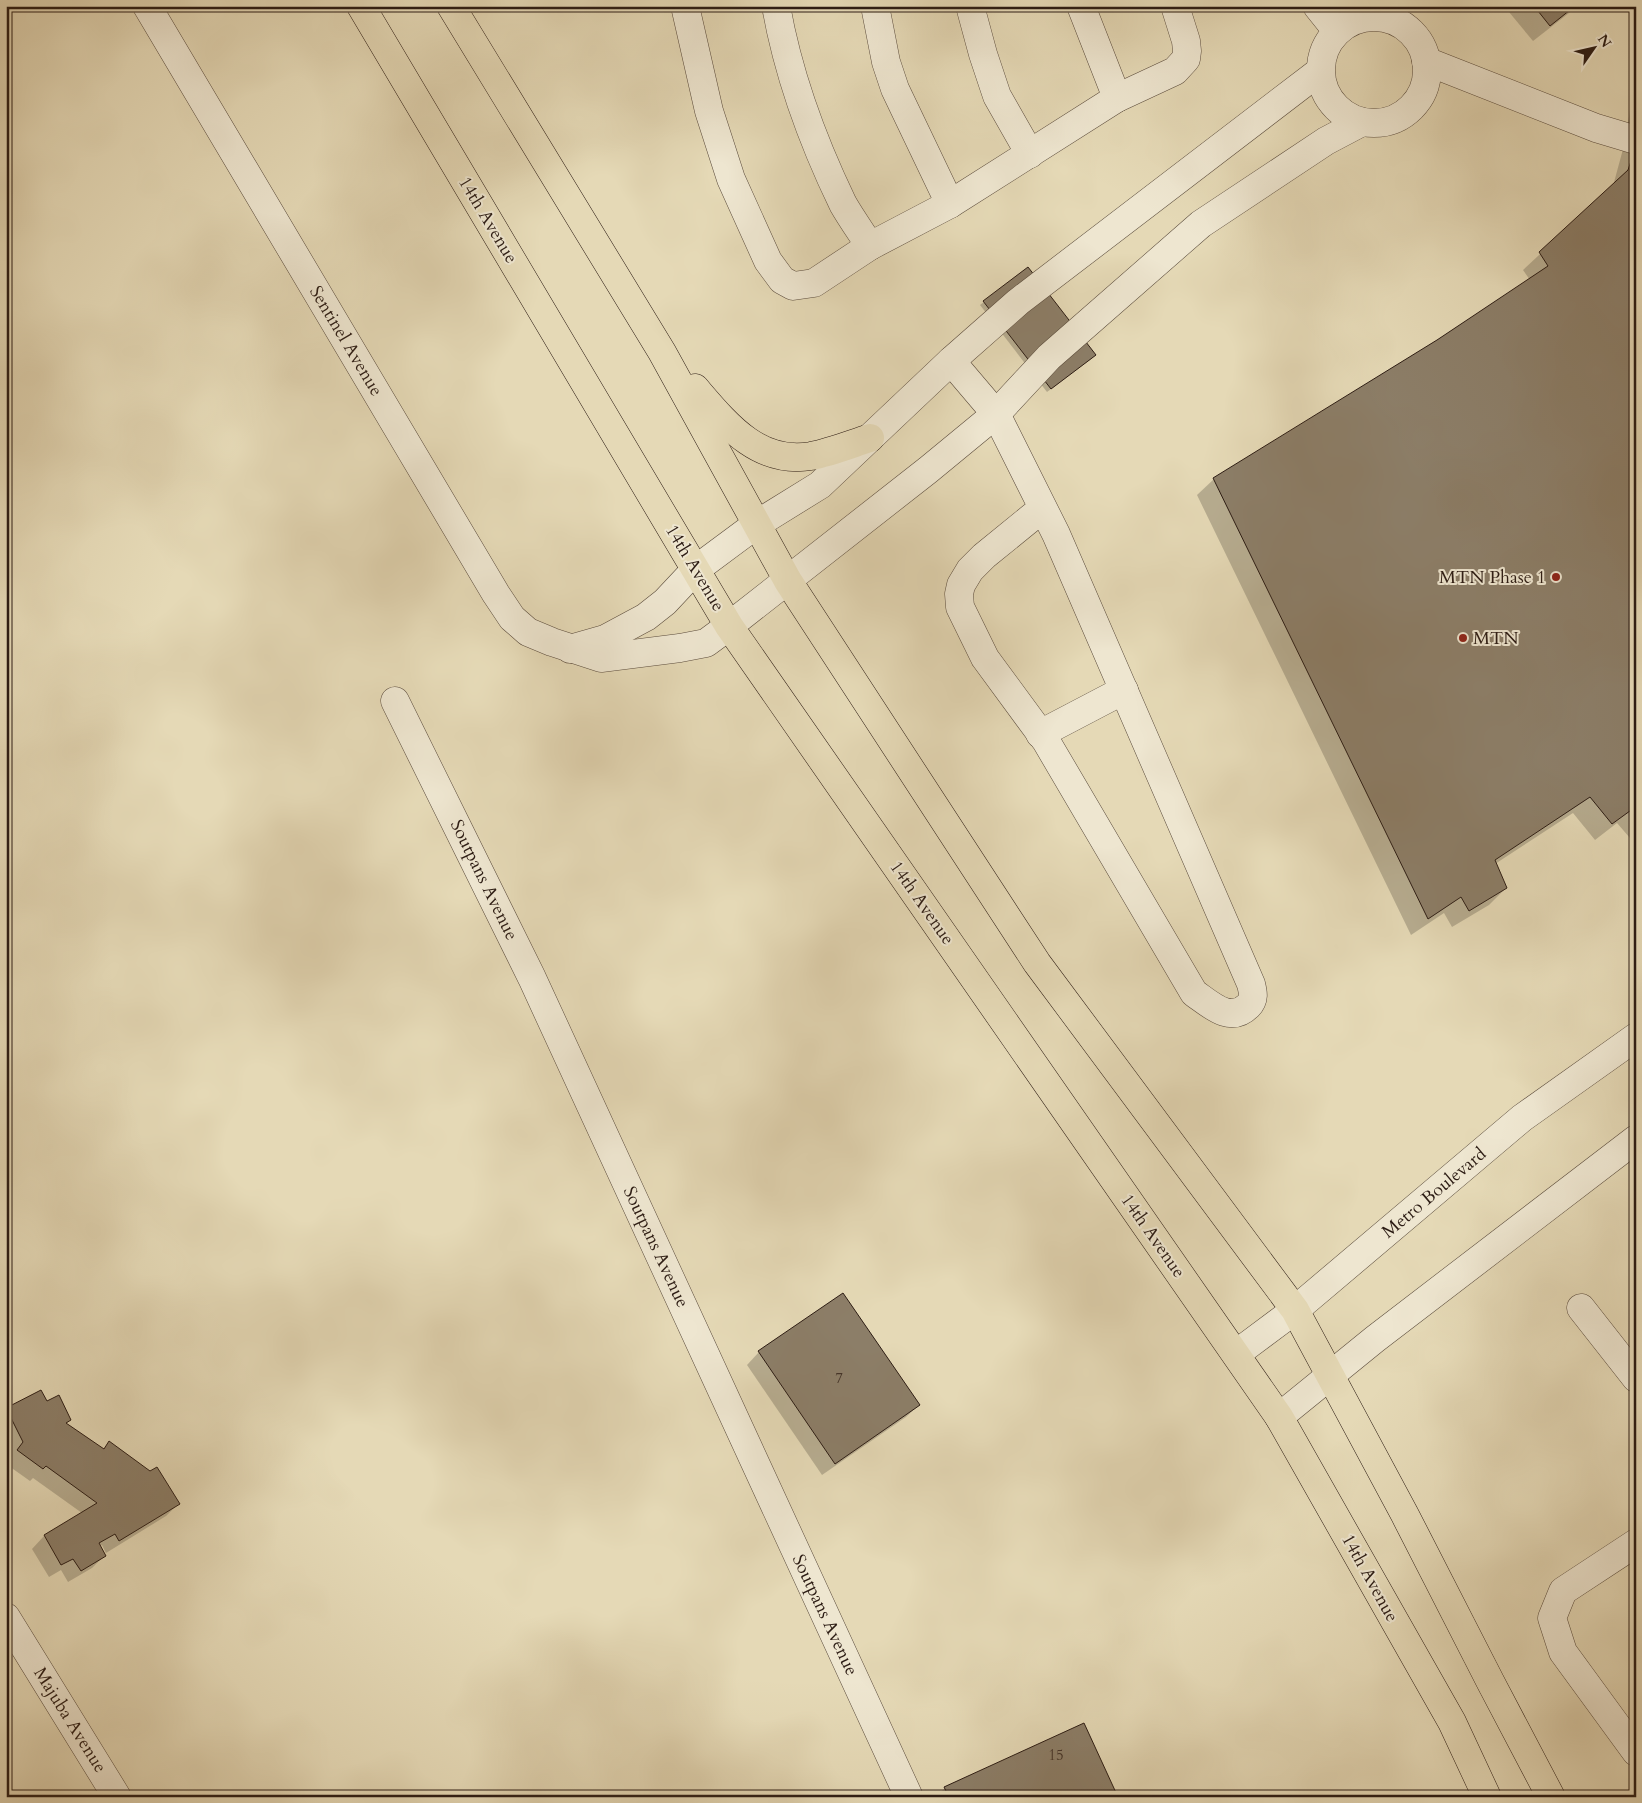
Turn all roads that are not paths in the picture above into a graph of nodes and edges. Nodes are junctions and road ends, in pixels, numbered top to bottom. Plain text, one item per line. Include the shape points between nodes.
1 (147, 6) edge
2 (361, 6) edge
3 (452, 6) edge
4 (685, 6) edge
5 (776, 6) edge
6 (875, 6) edge
7 (970, 6) edge
8 (1081, 6) edge
9 (1175, 6) edge
10 (1317, 6) edge
11 (1377, 11) edge
12 (1337, 31) junction
13 (1426, 61) junction
14 (1320, 71) junction
15 (1117, 98) junction
16 (1362, 122) junction
17 (1636, 140) edge
18 (1030, 154) junction
19 (950, 204) junction
20 (870, 246) junction
21 (662, 352) junction
22 (951, 361) junction
23 (996, 414) junction
24 (870, 438) junction
25 (1043, 508) junction
26 (757, 524) junction
27 (695, 570) junction
28 (788, 581) junction
29 (730, 626) junction
30 (570, 649) junction
31 (1124, 690) junction
32 (395, 700) dead end
33 (1040, 734) junction
34 (1636, 1037) edge
35 (1636, 1139) edge
36 (1581, 1308) dead end
37 (1294, 1310) junction
38 (1236, 1354) junction
39 (1331, 1376) junction
40 (1636, 1378) edge
41 (1279, 1417) junction
42 (1636, 1543) edge
43 (6, 1617) edge
44 (1636, 1752) edge
45 (117, 1797) edge
46 (909, 1797) edge
47 (1487, 1797) edge
48 (1551, 1797) edge

1 - 30 street, Sentinel Avenue via 496,594 512,618 528,632
2 - 27 main road, 14th Avenue
3 - 21 main road
4 - 20 street via 709,111 731,179 777,275 788,285 814,283
5 - 20 street via 782,38 808,122 844,205
6 - 19 street via 895,89
7 - 18 street via 997,96
8 - 15 street
9 - 15 street via 1186,41 1186,59 1175,71
10 - 12 street
11 - 12 street
11 - 13 street via 1409,30 1421,44
12 - 14 street via 1323,53
13 - 16 street via 1421,95 1410,108 1396,118 1379,123
13 - 17 street via 1596,128
14 - 16 street via 1332,104 1345,115
14 - 22 street via 1018,302
15 - 18 street
16 - 23 street, Sentinel Avenue via 1326,141 1200,224 1049,357
18 - 19 street
19 - 20 street
21 - 24 main road via 737,434 763,451 781,456 811,456
21 - 26 main road
22 - 23 street
22 - 24 street
23 - 25 street
23 - 28 street, Sentinel Avenue
24 - 26 street via 820,484
25 - 31 street
25 - 33 street via 970,570 959,594 960,607 985,658
26 - 27 street
26 - 28 main road
27 - 29 main road, 14th Avenue
27 - 30 street via 665,602 624,630
28 - 29 street, Sentinel Avenue
28 - 37 main road via 1037,963
29 - 30 street, Sentinel Avenue via 706,642 612,658
29 - 38 main road, 14th Avenue
31 - 33 street
31 - 33 street via 1251,984 1254,994 1245,1009 1229,1014 1194,993
32 - 46 street, Soutpans Avenue via 532,978
34 - 37 street, Metro Boulevard via 1522,1118
35 - 39 street
36 - 40 street
37 - 38 street, Metro Boulevard
37 - 39 main road
38 - 41 main road, 14th Avenue
39 - 41 street
39 - 48 main road
41 - 47 main road, 14th Avenue via 1452,1722
42 - 44 street via 1563,1591 1552,1618 1563,1652
43 - 45 street, Majuba Avenue

